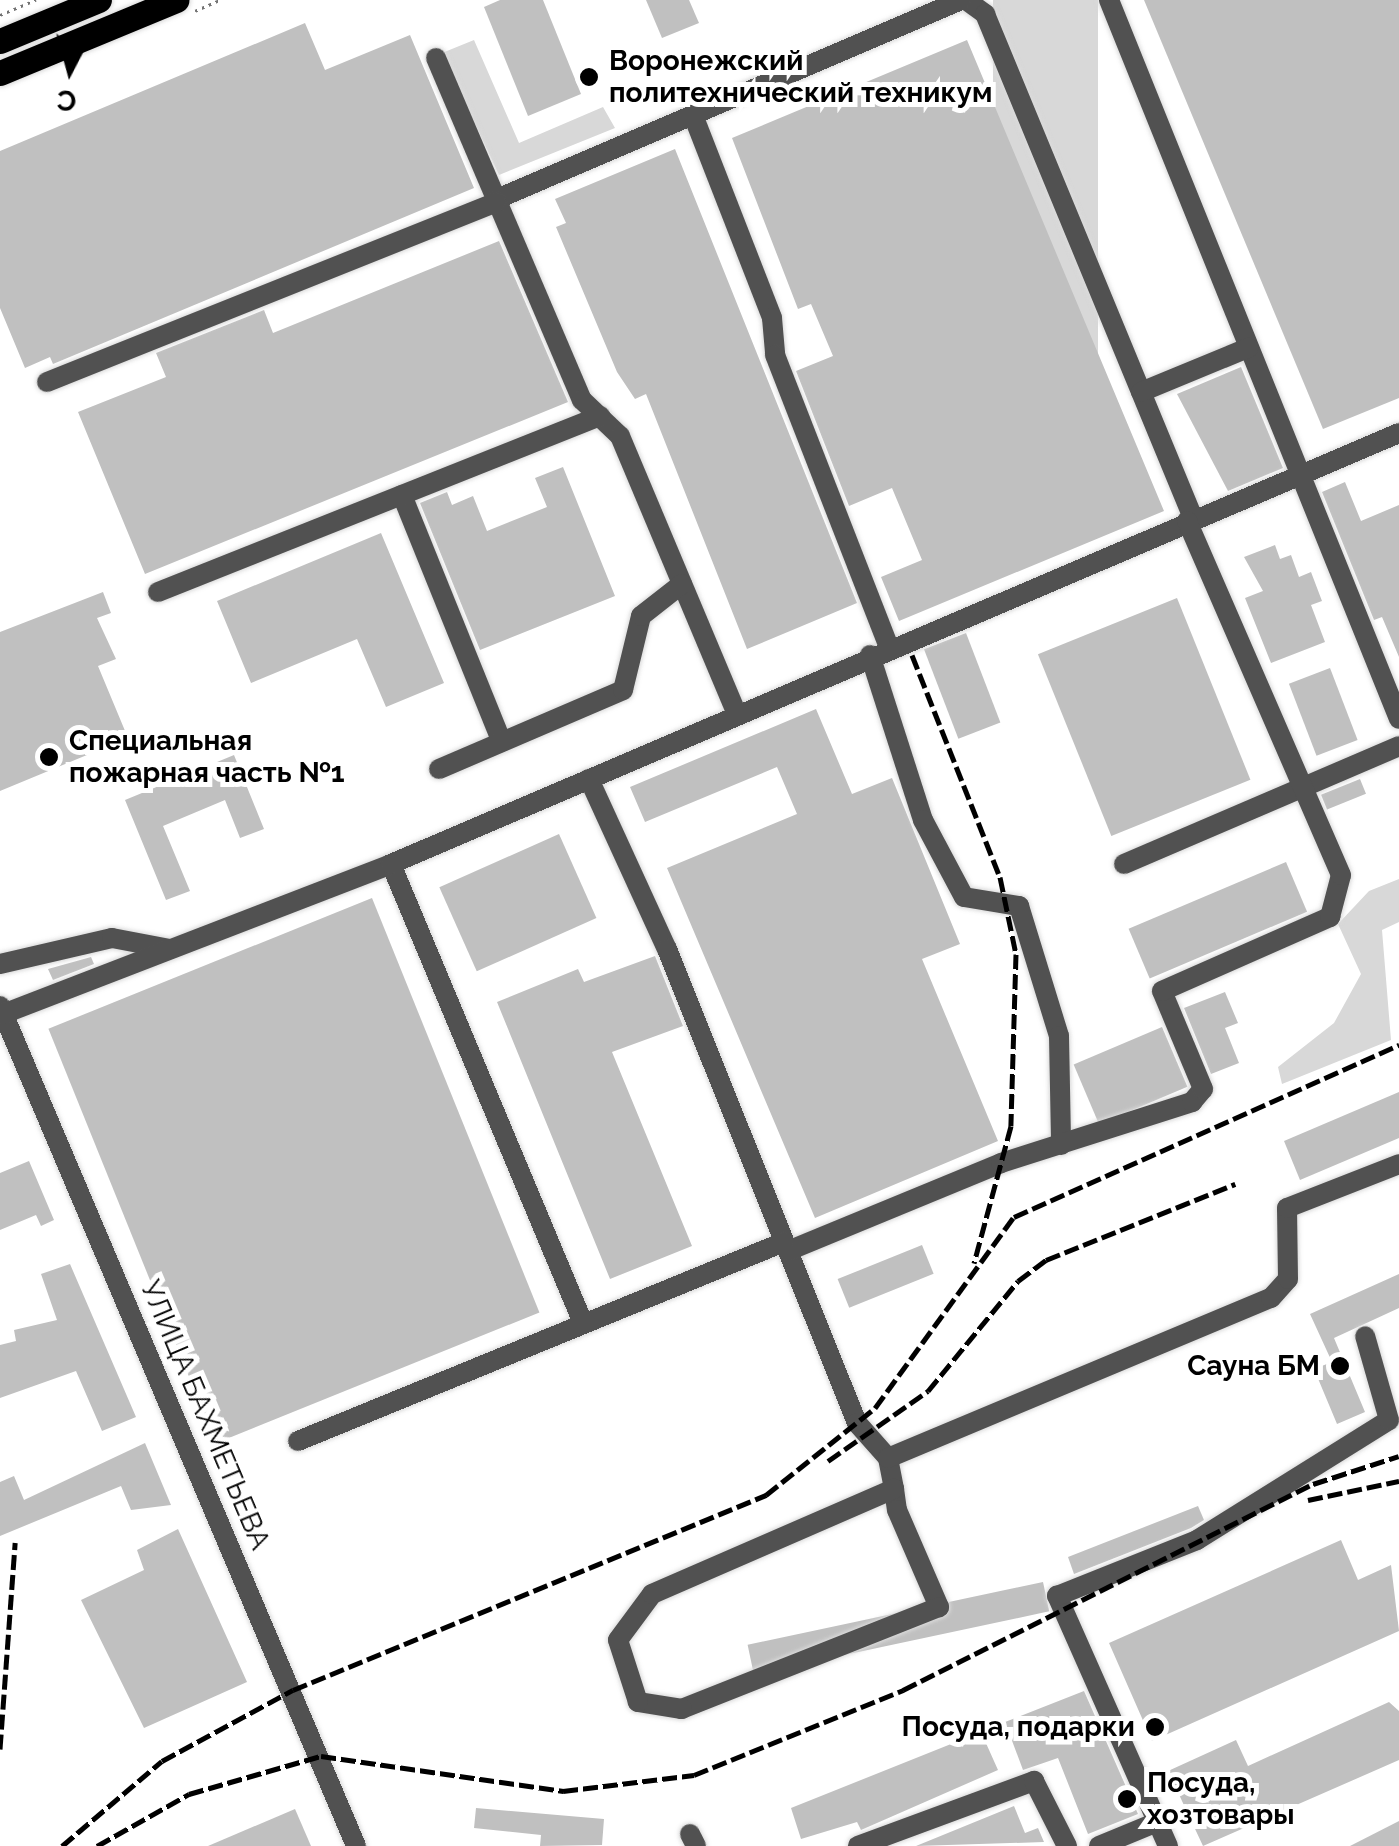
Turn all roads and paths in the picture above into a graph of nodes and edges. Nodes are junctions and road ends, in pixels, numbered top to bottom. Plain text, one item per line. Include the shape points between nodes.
1 (36, 0) edge
2 (99, 0) edge
3 (176, 0) edge
4 (964, 0) edge
5 (1109, 0) edge
6 (0, 15) edge
7 (0, 41) edge
8 (436, 58) dead end
9 (0, 73) edge
10 (694, 115) junction
11 (496, 201) junction
12 (1248, 348) junction
13 (47, 382) dead end
14 (1141, 392) junction
15 (600, 416) junction
16 (1399, 433) edge
17 (1298, 474) junction
18 (402, 495) junction
19 (1190, 520) junction
20 (682, 584) junction
21 (158, 592) dead end
22 (880, 651) junction
23 (737, 714) junction
24 (1399, 719) edge
25 (502, 742) junction
26 (1399, 746) edge
27 (439, 770) dead end
28 (589, 779) junction
29 (1304, 785) junction
30 (391, 864) junction
31 (1124, 864) dead end
32 (172, 949) junction
33 (0, 964) edge
34 (2, 1010) edge
35 (1061, 1145) junction
36 (1399, 1164) edge
37 (786, 1247) junction
38 (583, 1324) junction
39 (1365, 1336) dead end
40 (298, 1441) dead end
41 (888, 1458) junction
42 (894, 1489) junction
43 (1157, 1822) junction
44 (356, 1846) edge
45 (858, 1846) edge
46 (1067, 1846) edge
47 (1099, 1846) edge
48 (1168, 1846) edge

1 - 6 path
2 - 7 main road
3 - 9 main road
4 - 10 street
4 - 14 street via 986,14
5 - 12 street
8 - 11 street
10 - 11 street
10 - 22 street via 772,318 775,355
11 - 13 street
11 - 15 street via 582,400
12 - 14 street
12 - 17 street
14 - 19 street
15 - 18 street
15 - 20 street via 620,436
16 - 17 street
17 - 19 street
17 - 24 street
18 - 21 street
18 - 25 street
19 - 22 street
19 - 29 street
20 - 23 street
20 - 25 street via 641,616 624,690
22 - 23 street
22 - 35 street via 923,820 964,897 1019,906 1059,1036
23 - 28 street
25 - 27 street
26 - 29 street
28 - 30 street
28 - 37 street
29 - 31 street
29 - 35 street via 1341,875 1330,916 1162,990 1203,1089 1192,1102
30 - 32 street
30 - 38 street
32 - 33 street via 112,938
32 - 34 street
34 - 44 street, УЛИЦА БАХМЕТЬЕВА
35 - 37 street
36 - 41 street via 1287,1208 1288,1279 1271,1298
37 - 38 street
37 - 41 street via 857,1423
38 - 40 street
39 - 43 street via 1389,1420 1197,1540 1058,1596
41 - 42 street
42 - 42 street via 939,1607 682,1708 638,1702 618,1640 652,1594
43 - 47 street
43 - 48 street
45 - 46 street via 1034,1782

